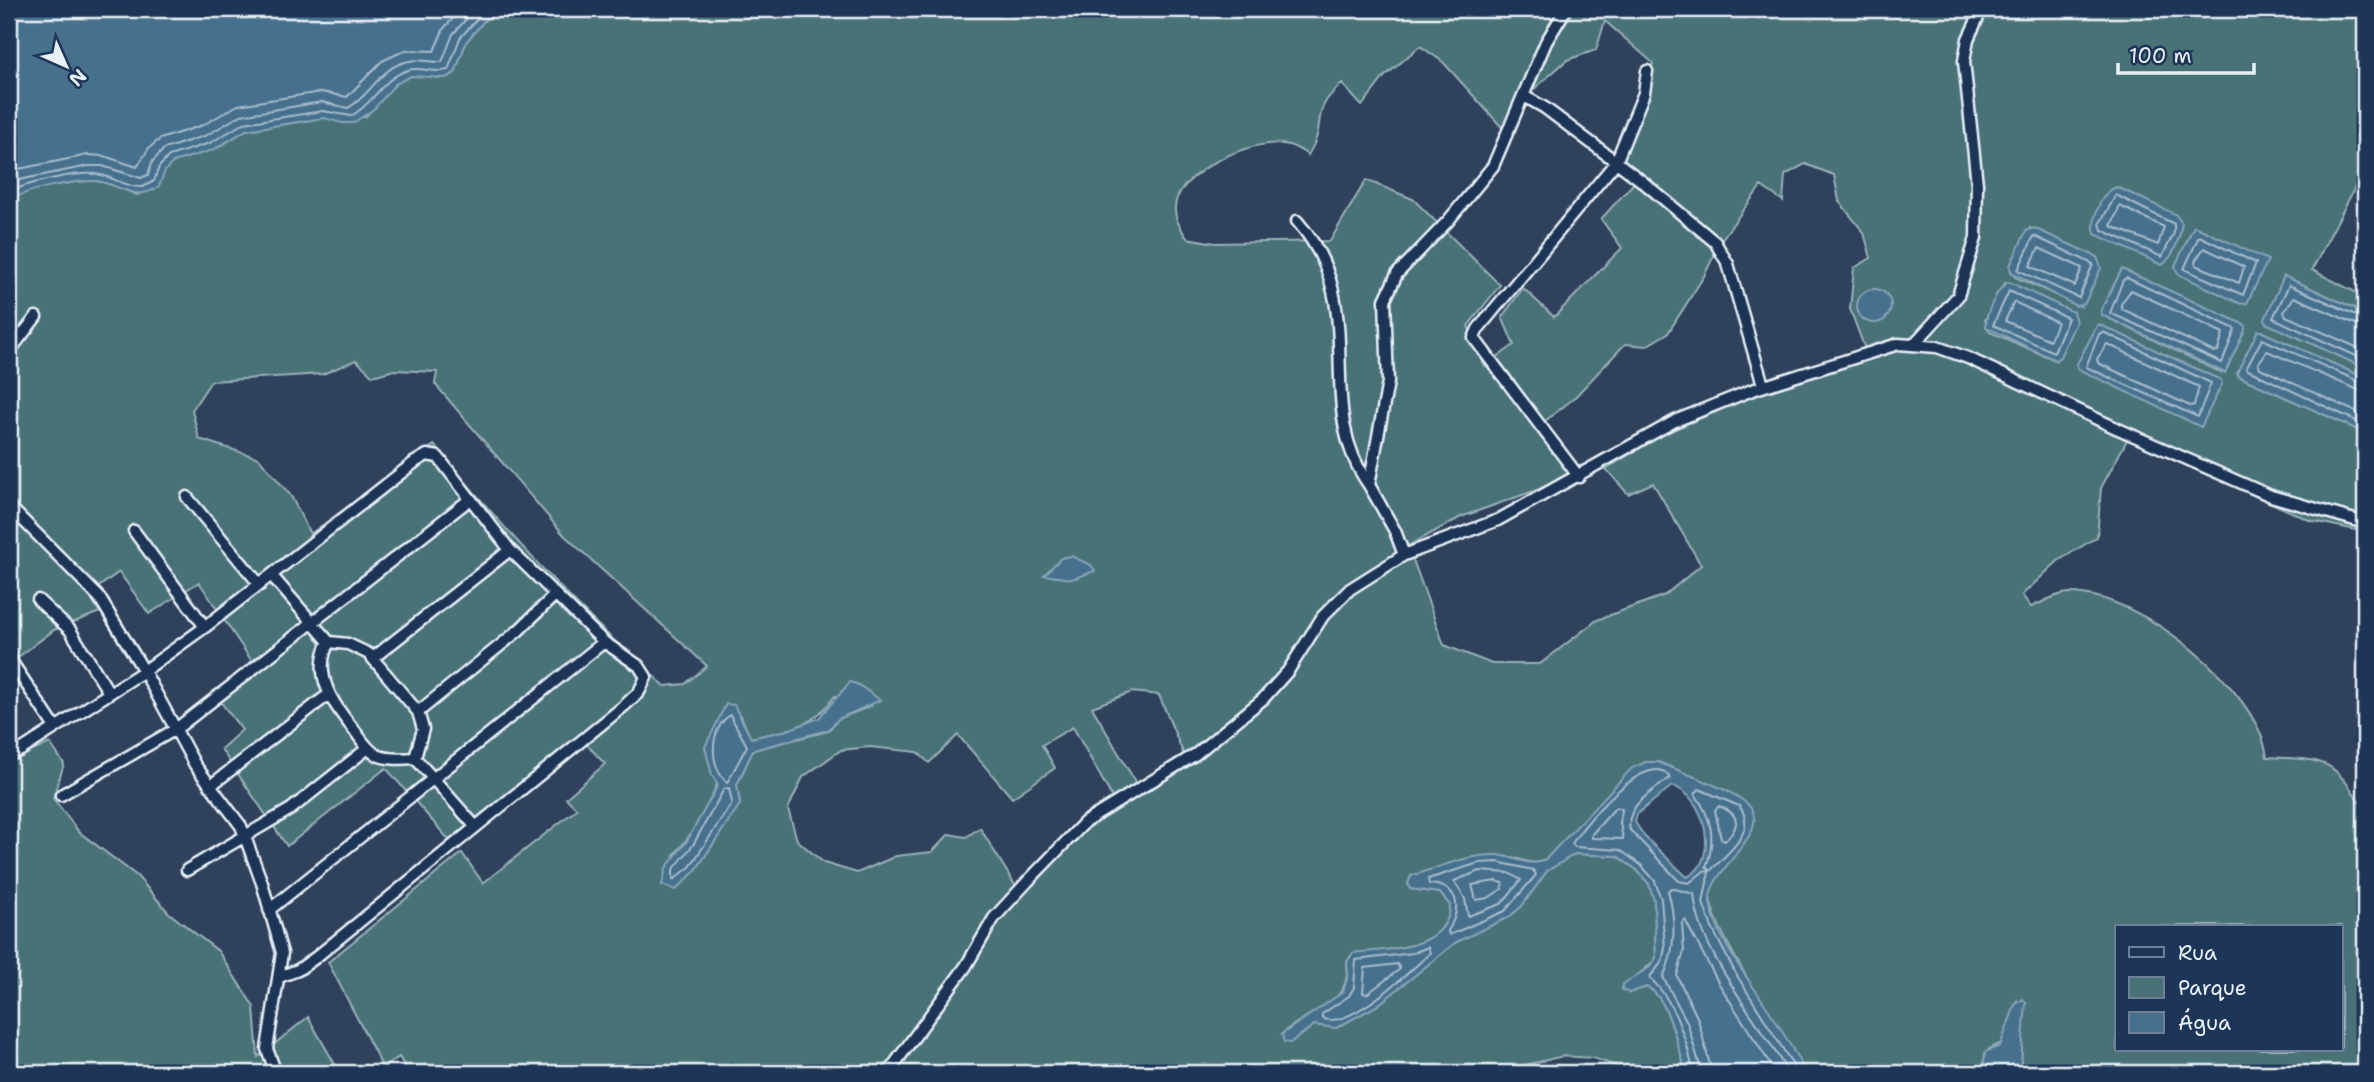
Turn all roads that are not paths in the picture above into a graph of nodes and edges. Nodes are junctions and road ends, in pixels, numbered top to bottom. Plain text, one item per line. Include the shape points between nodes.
1 (1566, 9) edge
2 (1982, 9) edge
3 (1647, 71) dead end
4 (1524, 96) junction
5 (1616, 162) junction
6 (1297, 221) dead end
7 (36, 317) dead end
8 (1915, 343) junction
9 (9, 352) edge
10 (1763, 386) junction
11 (1579, 477) junction
12 (1370, 485) junction
13 (187, 497) dead end
14 (470, 500) junction
15 (9, 506) edge
16 (2365, 523) edge
17 (134, 531) dead end
18 (510, 550) junction
19 (1404, 555) junction
20 (272, 576) junction
21 (260, 585) junction
22 (555, 595) junction
23 (38, 600) dead end
24 (312, 622) junction
25 (205, 627) junction
26 (329, 642) junction
27 (604, 642) junction
28 (9, 658) edge
29 (373, 658) junction
30 (144, 671) junction
31 (108, 691) junction
32 (328, 695) junction
33 (418, 712) junction
34 (54, 726) junction
35 (176, 729) junction
36 (368, 748) junction
37 (9, 750) edge
38 (415, 758) junction
39 (433, 778) junction
40 (210, 786) junction
41 (61, 795) dead end
42 (475, 826) junction
43 (246, 838) junction
44 (187, 870) dead end
45 (269, 910) junction
46 (279, 977) junction
47 (276, 1073) edge
48 (888, 1073) edge

1 - 4 street via 1546,42
2 - 8 street via 1964,61 1977,184 1976,238 1961,291
3 - 5 street via 1646,88
4 - 5 street
4 - 12 street via 1487,174 1397,274 1387,293 1388,382
5 - 10 street via 1722,250
5 - 11 street via 1474,338
6 - 12 street via 1330,273 1339,313 1344,426 1351,452
7 - 9 street
8 - 10 street via 1898,344
8 - 16 street via 1955,352 2271,496
10 - 11 street via 1675,421
11 - 19 street via 1498,520
12 - 19 street
13 - 21 street
14 - 18 street
14 - 20 street via 438,457 427,455
14 - 24 street
15 - 30 street via 93,591
17 - 25 street
18 - 22 street
18 - 29 street
19 - 48 street via 1332,606 1281,681 1249,711 1196,754 1078,828 993,918 966,965
20 - 21 street
20 - 24 street
21 - 25 street
22 - 27 street
22 - 33 street
23 - 31 street via 70,630
24 - 26 street
24 - 35 street
25 - 30 street
26 - 29 street via 356,646
26 - 32 street via 324,659
27 - 39 street
27 - 42 street via 643,670 646,677 639,692
28 - 34 street
29 - 33 street
30 - 31 street
30 - 35 street
31 - 34 street
32 - 36 street
32 - 40 street
33 - 38 street via 423,735
34 - 37 street via 16,752
35 - 40 street
35 - 41 street
36 - 38 street via 386,758
36 - 43 street via 304,800
38 - 39 street
39 - 42 street
39 - 45 street
40 - 43 street via 234,814
42 - 46 street via 314,958
43 - 44 street
43 - 45 street
45 - 46 street via 282,953
46 - 47 street via 267,1049

